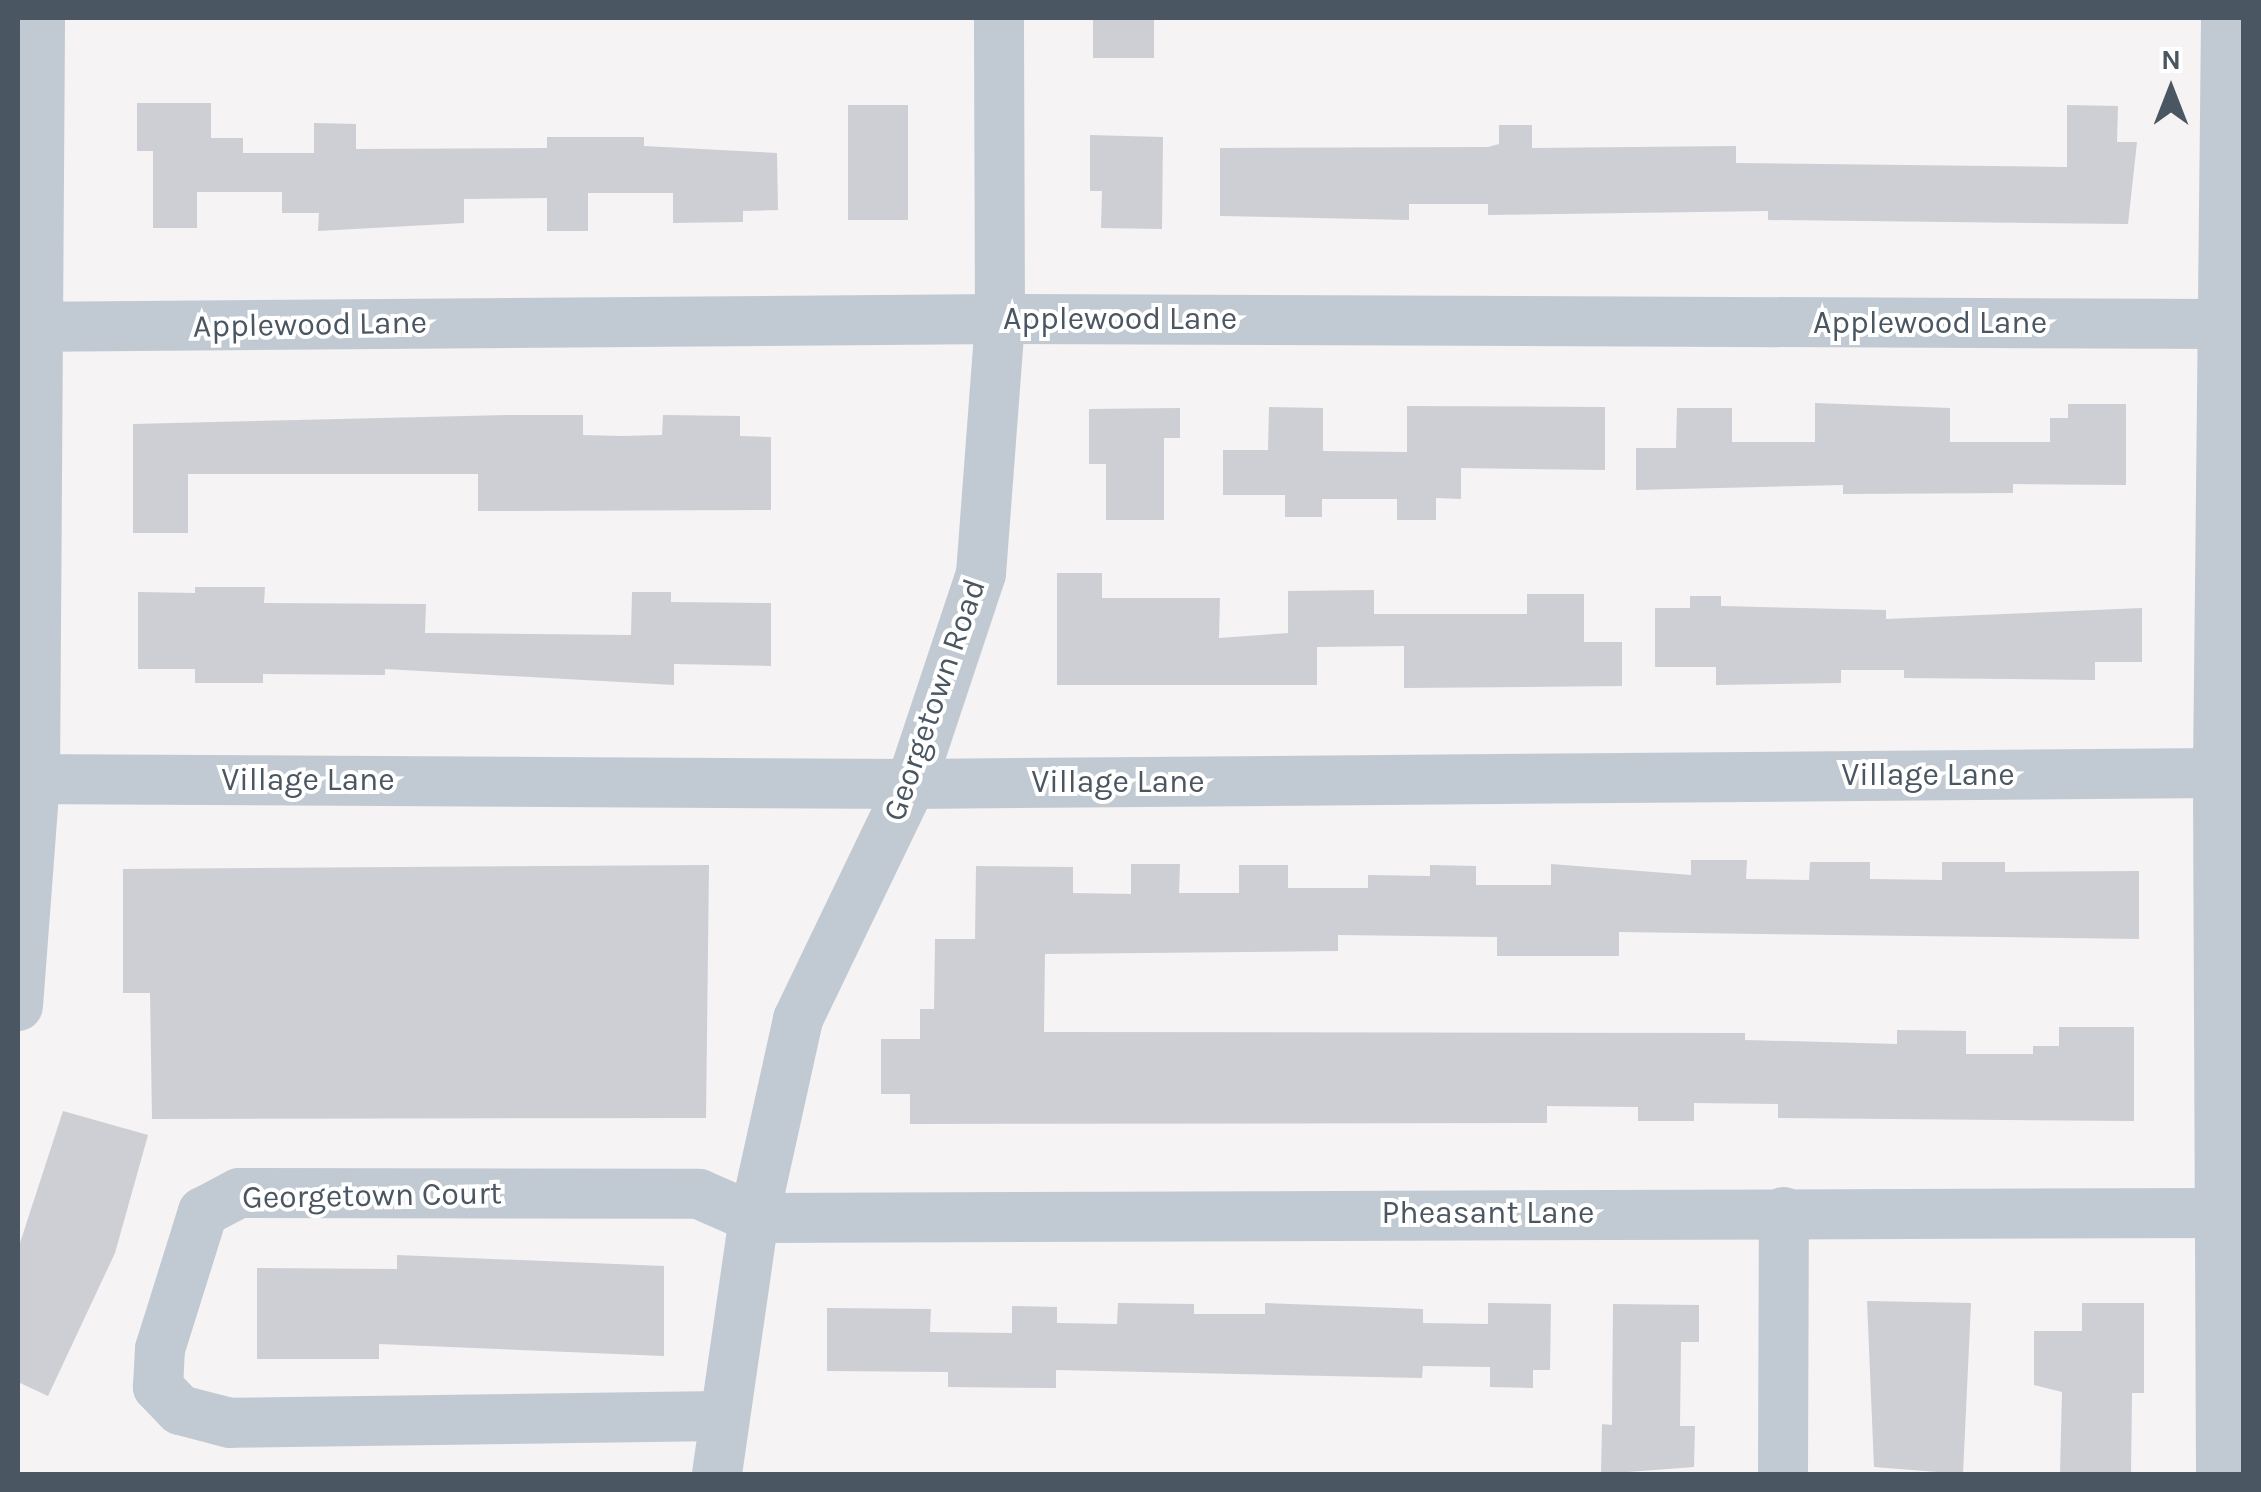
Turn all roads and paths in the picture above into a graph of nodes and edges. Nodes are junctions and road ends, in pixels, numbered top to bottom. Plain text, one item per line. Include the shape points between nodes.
1 (40, 18) edge
2 (998, 18) edge
3 (2226, 18) edge
4 (1000, 319) junction
5 (2223, 324) junction
6 (28, 327) edge
7 (2218, 772) junction
8 (26, 779) edge
9 (912, 784) junction
10 (18, 1006) edge
11 (1784, 1212) junction
12 (2222, 1213) junction
13 (754, 1218) junction
14 (719, 1416) junction
15 (716, 1474) edge
16 (1783, 1474) edge
17 (2221, 1474) edge

1 - 6 street
2 - 4 street, Georgetown Road
3 - 5 street
4 - 5 street, Applewood Lane
4 - 6 street, Applewood Lane
4 - 9 street, Georgetown Road via 981,574
5 - 7 street
6 - 8 street
7 - 9 street, Village Lane
7 - 12 street
8 - 9 street, Village Lane
8 - 10 street
9 - 13 street, Georgetown Road via 798,1018
11 - 12 street, Pheasant Lane
11 - 13 street, Pheasant Lane
11 - 16 street
12 - 17 street
13 - 14 street, Georgetown Road
13 - 14 street, Georgetown Court via 699,1194 239,1192 203,1212 160,1349 158,1387 180,1410 230,1422
14 - 15 street, Georgetown Road

